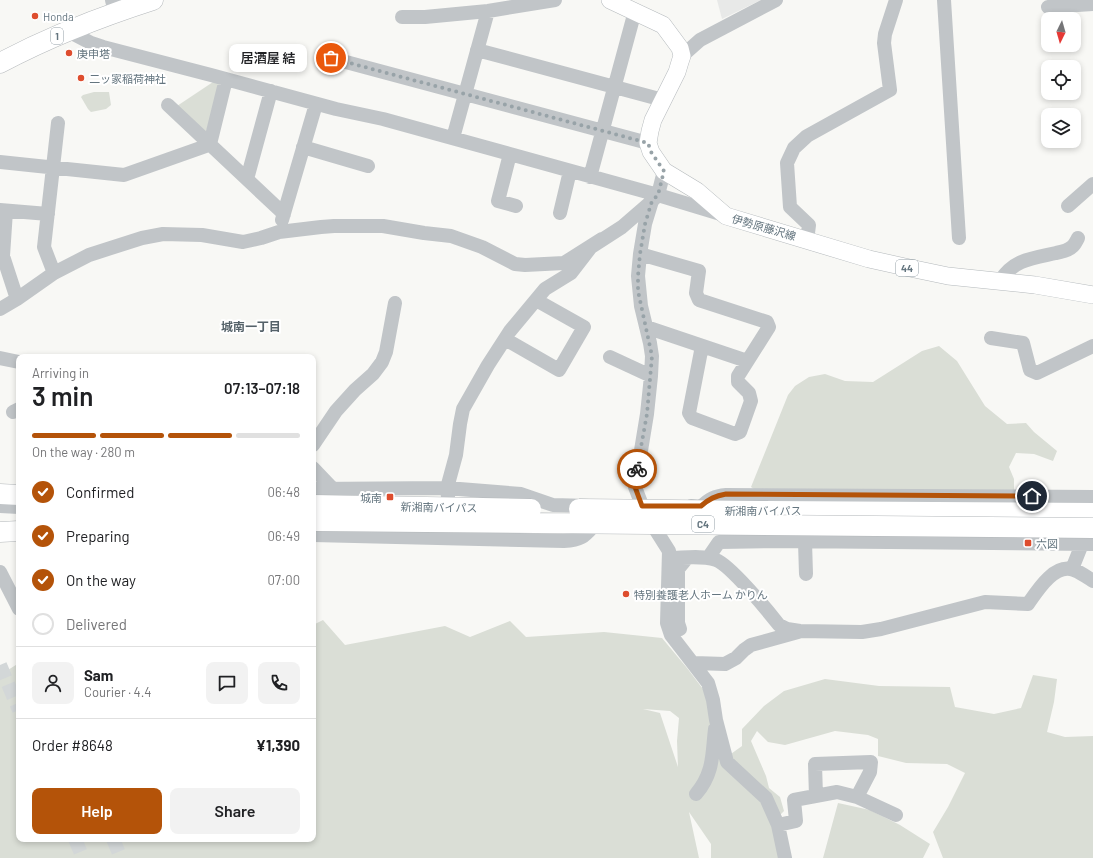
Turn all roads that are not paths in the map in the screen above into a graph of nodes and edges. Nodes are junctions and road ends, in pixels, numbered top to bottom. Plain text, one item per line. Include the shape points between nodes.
1 (153, 0) edge
2 (555, 0) edge
3 (610, 0) edge
4 (776, 0) edge
5 (896, 0) edge
6 (944, 0) edge
7 (1093, 4) edge
8 (114, 6) edge
9 (1048, 7) dead end
10 (488, 11) junction
11 (635, 12) junction
12 (402, 17) dead end
13 (68, 31) junction
14 (477, 50) junction
15 (682, 56) junction
16 (331, 58) dead end
17 (0, 63) edge
18 (226, 79) junction
19 (614, 87) junction
20 (271, 91) junction
21 (465, 94) junction
22 (663, 100) junction
23 (316, 104) junction
24 (168, 105) dead end
25 (58, 123) dead end
26 (602, 131) junction
27 (453, 138) junction
28 (648, 143) junction
29 (210, 144) junction
30 (303, 147) junction
31 (510, 154) junction
32 (0, 162) edge
33 (368, 166) dead end
34 (53, 167) junction
35 (570, 171) junction
36 (664, 171) junction
37 (590, 177) junction
38 (247, 179) junction
39 (1093, 184) edge
40 (654, 198) junction
41 (516, 206) dead end
42 (1068, 206) dead end
43 (3, 211) edge
44 (560, 213) dead end
45 (48, 214) junction
46 (284, 214) junction
47 (726, 216) junction
48 (279, 232) junction
49 (959, 238) dead end
50 (1078, 238) dead end
51 (602, 239) junction
52 (807, 240) junction
53 (640, 254) junction
54 (54, 273) junction
55 (1000, 281) junction
56 (1091, 298) edge
57 (17, 299) junction
58 (536, 300) junction
59 (396, 303) dead end
60 (0, 309) edge
61 (646, 327) junction
62 (990, 338) dead end
63 (505, 339) junction
64 (702, 346) junction
65 (1093, 346) edge
66 (610, 357) dead end
67 (0, 358) edge
68 (16, 361) edge
69 (747, 361) junction
70 (651, 376) junction
71 (316, 441) edge
72 (316, 471) edge
73 (447, 488) junction
74 (333, 489) junction
75 (316, 493) edge
76 (0, 494) edge
77 (16, 494) edge
78 (316, 494) edge
79 (756, 495) junction
80 (1093, 496) edge
81 (0, 506) edge
82 (16, 507) edge
83 (643, 510) junction
84 (1093, 513) edge
85 (754, 520) junction
86 (316, 521) edge
87 (16, 531) edge
88 (0, 532) edge
89 (316, 535) edge
90 (450, 537) junction
91 (1089, 538) edge
92 (785, 541) junction
93 (805, 542) junction
94 (669, 558) junction
95 (687, 558) junction
96 (708, 558) junction
97 (1072, 569) junction
98 (0, 572) edge
99 (806, 574) dead end
100 (1093, 581) edge
101 (16, 603) edge
102 (680, 629) dead end
103 (800, 631) junction
104 (694, 663) junction
105 (716, 720) junction
106 (696, 794) dead end
107 (816, 796) junction
108 (857, 797) junction
109 (896, 815) dead end
110 (778, 825) junction
111 (785, 858) edge

1 - 8 highway, 1
2 - 10 street
3 - 11 main road
4 - 15 street via 700,40
5 - 52 street via 884,43 890,90 807,136 789,156 787,164 790,207 809,225
6 - 49 street
7 - 9 street
8 - 13 highway, 1
10 - 12 street via 425,18
10 - 14 street
11 - 15 main road via 663,25 676,41
11 - 19 street
13 - 17 highway, 1
13 - 18 street via 103,47
14 - 19 street
14 - 21 street
15 - 22 main road
16 - 21 street
18 - 20 street
18 - 29 street
19 - 22 street
19 - 26 street
20 - 23 street
20 - 38 street
21 - 26 street
21 - 27 street
22 - 28 main road via 650,130
23 - 27 street
23 - 30 street
24 - 29 street
25 - 34 street
26 - 28 street
26 - 37 street
27 - 31 street
28 - 36 main road, 伊勢原藤沢線 / 44
29 - 34 street via 124,175
29 - 38 street
30 - 33 street
30 - 46 street
31 - 35 street
31 - 41 street via 498,201
32 - 34 street
34 - 45 street
35 - 37 street
35 - 44 street
36 - 40 street
36 - 47 main road, 伊勢原藤沢線 / 44 via 696,191
37 - 40 street
38 - 46 street
39 - 42 street
40 - 47 street
40 - 51 street via 622,227
40 - 53 street via 645,224
43 - 45 street
43 - 57 street via 3,256
45 - 54 street via 44,247
46 - 48 street
47 - 52 main road, 伊勢原藤沢線 / 44
48 - 51 street via 334,226 372,226 451,236 482,247 515,264 525,265 564,262
48 - 54 street via 243,242 193,234 150,236 89,255
50 - 55 street via 1066,251 1013,265
51 - 58 street via 591,247 571,273 545,289
52 - 55 main road, 伊勢原藤沢線 / 44 via 904,267 948,276
53 - 61 street via 638,291
53 - 69 street via 699,271 696,293 699,300 767,322 769,327
54 - 57 street
55 - 56 main road, 伊勢原藤沢線 / 44 via 1062,289
57 - 60 street
58 - 63 street
58 - 63 street via 584,327 559,370
59 - 71 street via 382,362 336,411
61 - 64 street
61 - 70 street via 652,356
62 - 65 street via 1023,343 1030,370 1036,373
63 - 73 street via 463,409 456,455
64 - 69 street
64 - 69 street via 688,413 692,418 735,434 740,432 751,401 750,393 738,382 738,376
66 - 70 street
67 - 68 street
70 - 83 street via 635,479
72 - 74 street
73 - 74 street
73 - 83 street via 521,494 553,505
73 - 90 street
74 - 75 street
76 - 77 highway
78 - 84 highway, 新湘南バイパス / C4, bridge via 533,509
79 - 80 street
79 - 83 street via 726,494 707,500 701,506
79 - 85 street
81 - 82 street
83 - 85 street via 744,514
83 - 90 street via 605,513 582,538 576,541
83 - 94 street via 669,551
85 - 92 street
86 - 91 highway, 新湘南バイパス / C4, bridge
87 - 88 highway
89 - 90 street
91 - 93 street
91 - 97 street
92 - 93 street
92 - 96 street via 719,542
93 - 99 street
94 - 95 street
94 - 104 street via 667,623 675,642
95 - 96 street
95 - 102 street via 678,569
96 - 103 street via 729,569 779,625
97 - 100 street
97 - 103 street via 1052,574 1028,604 985,602 862,632
98 - 101 street
103 - 104 street via 751,646 725,664
104 - 105 street via 708,683
105 - 106 street via 710,771 704,785
105 - 110 street via 726,762 766,798
107 - 108 street via 837,792
107 - 108 street via 814,764 871,762 870,772
107 - 110 street via 794,800 796,821
108 - 109 street
110 - 111 street

